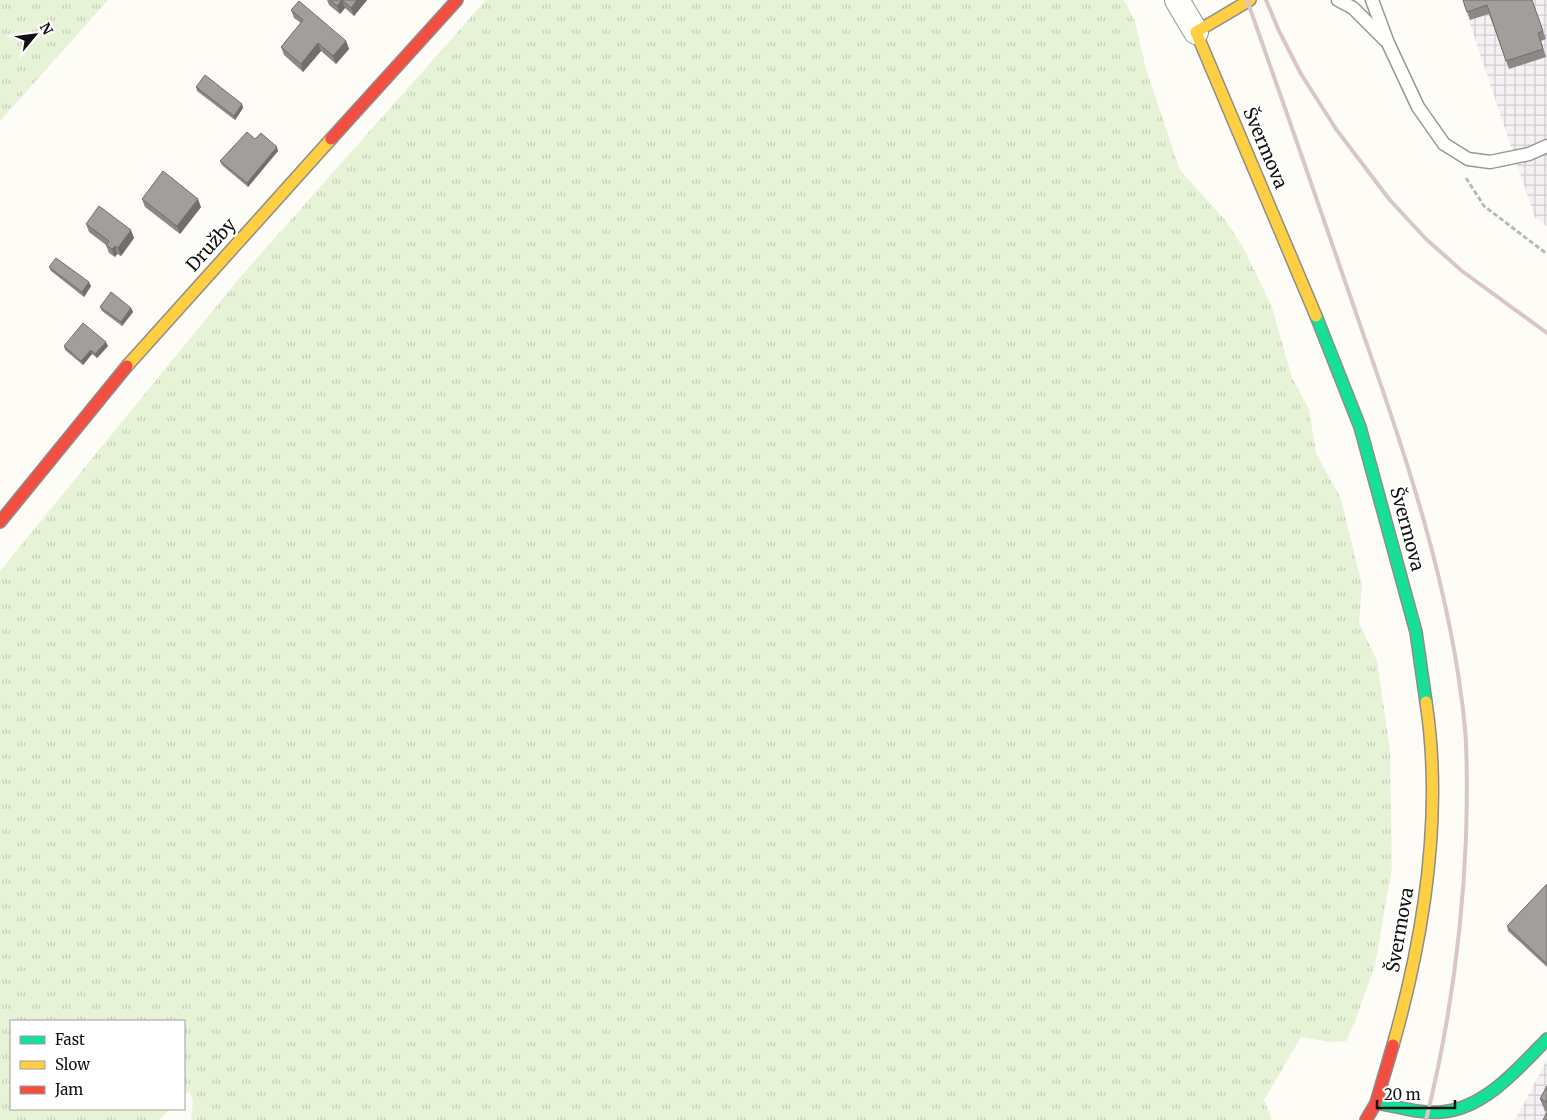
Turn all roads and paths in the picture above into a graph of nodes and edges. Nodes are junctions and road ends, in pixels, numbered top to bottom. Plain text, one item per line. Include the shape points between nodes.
1 (457, 0) edge
2 (1178, 0) edge
3 (1250, 0) edge
4 (1338, 0) edge
5 (1372, 0) edge
6 (1196, 32) junction
7 (1388, 43) junction
8 (1444, 144) junction
9 (1547, 146) edge
10 (1547, 254) edge
11 (0, 522) edge
12 (1547, 1040) edge
13 (1376, 1103) junction
14 (1366, 1120) edge

1 - 11 street, Družby via 142,347
2 - 6 street
3 - 6 street
4 - 7 lane via 1353,8
5 - 7 lane
6 - 13 street, Švermova via 1360,427 1416,632 1431,732 1433,810 1415,952
7 - 8 lane via 1418,107
8 - 9 lane via 1468,159 1490,162 1529,154
8 - 10 path via 1484,206
12 - 13 street via 1499,1086 1462,1109 1442,1112
13 - 14 street, Švermova

